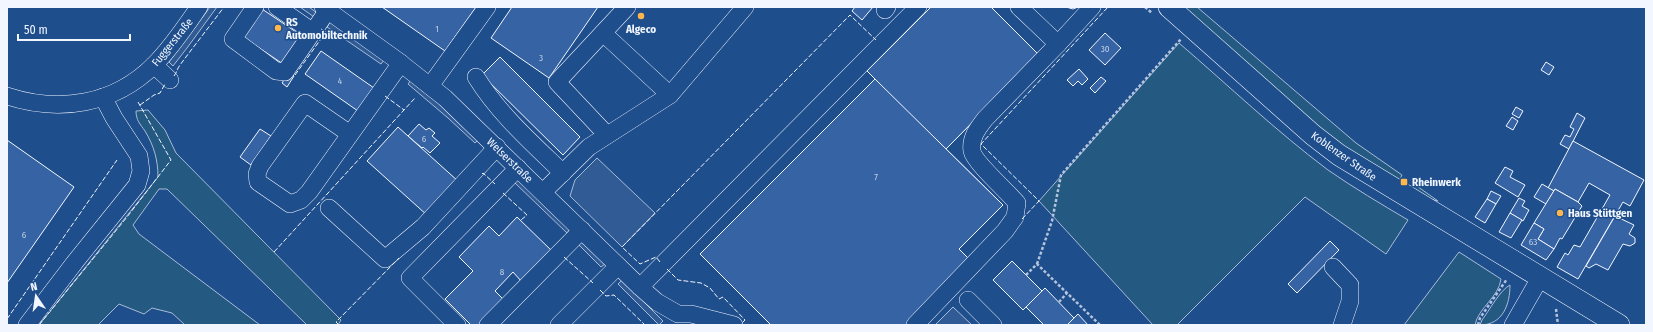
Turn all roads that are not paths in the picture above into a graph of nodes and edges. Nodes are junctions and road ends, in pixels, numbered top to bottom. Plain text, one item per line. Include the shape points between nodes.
1 (199, 7) edge
2 (255, 7) edge
3 (277, 7) edge
4 (487, 7) edge
5 (627, 7) edge
6 (745, 7) edge
7 (918, 7) edge
8 (1019, 7) edge
9 (1092, 7) edge
10 (1169, 7) edge
11 (325, 9) edge
12 (313, 32) junction
13 (603, 33) junction
14 (1058, 44) junction
15 (401, 63) junction
16 (154, 65) junction
17 (476, 77) dead end
18 (170, 80) dead end
19 (430, 86) junction
20 (670, 95) junction
21 (7, 96) edge
22 (103, 97) junction
23 (350, 134) junction
24 (607, 135) junction
25 (496, 147) junction
26 (518, 168) junction
27 (563, 173) junction
28 (543, 192) junction
29 (329, 208) dead end
30 (582, 230) junction
31 (618, 266) junction
32 (1333, 267) dead end
33 (1540, 278) junction
34 (640, 287) junction
35 (968, 300) dead end
36 (680, 318) edge
37 (27, 325) edge
38 (457, 325) edge
39 (488, 325) edge
40 (559, 325) edge
41 (734, 325) edge
42 (915, 325) edge
43 (993, 325) edge
44 (1342, 325) edge
45 (1513, 325) edge
46 (1619, 325) edge

1 - 16 street, Fuggerstraße via 173,44
2 - 12 street via 233,39 276,71 285,72
3 - 12 street
4 - 19 street
5 - 13 street
6 - 20 street
7 - 34 street
8 - 14 street
9 - 14 street
10 - 33 main road, Koblenzer Straße via 1339,155
11 - 12 street
11 - 15 street, Welserstraße
13 - 20 street
13 - 24 street via 557,82
14 - 42 street via 985,119 972,141 972,152 1017,203 1015,217 1005,231
15 - 19 street, Welserstraße
15 - 23 street
16 - 18 street
16 - 22 street, Fuggerstraße via 128,84
17 - 27 street via 482,88 521,133
19 - 25 street, Welserstraße
20 - 24 street
21 - 22 street, Fuggerstraße via 54,105 84,103
22 - 37 street via 138,156 140,178
23 - 23 street via 301,200 290,204 258,182 260,166 305,103
24 - 27 street via 589,146
25 - 26 street, Welserstraße
25 - 29 street via 423,227 385,259
26 - 28 street, Welserstraße
26 - 38 street via 410,278
27 - 28 street
28 - 30 street, Welserstraße
30 - 31 street, Welserstraße
30 - 39 street
31 - 34 street, Welserstraße
31 - 40 street
32 - 44 street via 1350,285 1350,301
33 - 45 street
33 - 46 main road, Koblenzer Straße
34 - 36 street, Welserstraße
35 - 43 street
36 - 41 street, Welserstraße

